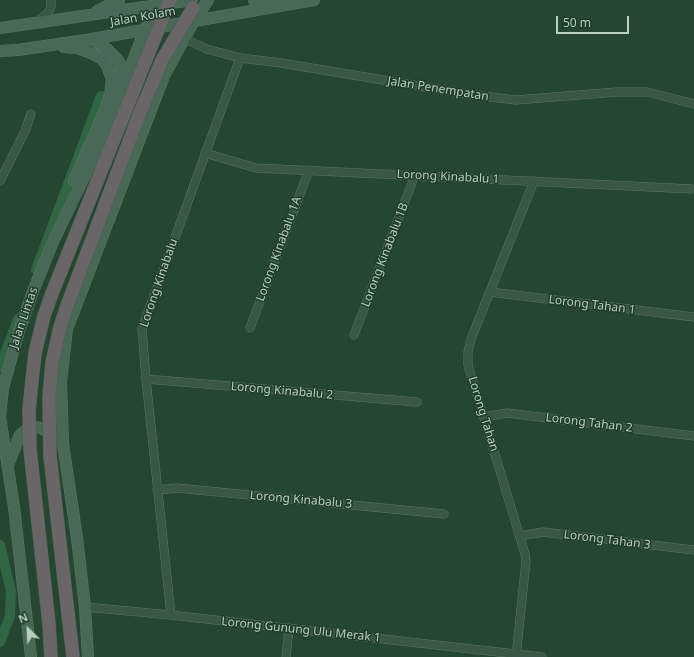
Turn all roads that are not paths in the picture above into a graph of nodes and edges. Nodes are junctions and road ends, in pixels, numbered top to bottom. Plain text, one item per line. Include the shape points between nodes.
1 (51, 0) edge
2 (119, 0) edge
3 (192, 0) edge
4 (198, 0) edge
5 (208, 0) edge
6 (254, 0) edge
7 (314, 0) edge
8 (162, 1) edge
9 (289, 4) junction
10 (89, 15) junction
11 (194, 21) junction
12 (32, 24) junction
13 (0, 28) edge
14 (145, 30) junction
15 (92, 39) junction
16 (185, 39) junction
17 (52, 45) junction
18 (0, 51) edge
19 (240, 58) junction
20 (123, 86) junction
21 (694, 104) edge
22 (31, 114) dead end
23 (205, 153) junction
24 (309, 170) junction
25 (415, 176) junction
26 (0, 181) edge
27 (534, 181) junction
28 (692, 189) dead end
29 (52, 244) junction
30 (490, 292) junction
31 (694, 317) edge
32 (250, 328) dead end
33 (354, 335) dead end
34 (146, 379) junction
35 (418, 402) dead end
36 (484, 417) junction
37 (694, 436) edge
38 (7, 468) junction
39 (67, 471) junction
40 (158, 490) junction
41 (444, 514) dead end
42 (520, 536) junction
43 (694, 550) edge
44 (85, 607) junction
45 (171, 615) junction
46 (289, 628) junction
47 (516, 656) edge
48 (31, 657) edge
49 (51, 657) edge
50 (73, 657) edge
51 (88, 657) edge
52 (286, 657) edge
53 (542, 657) edge

1 - 12 street via 48,13
2 - 10 main road
3 - 8 main road, Jalan Kolam
4 - 50 highway, bridge via 162,60 139,115 68,303 52,363 49,397 50,456
5 - 11 main road
6 - 9 main road via 259,3
7 - 9 main road, Jalan Kolam
8 - 10 main road, Jalan Kolam
8 - 14 main road, Jalan Lintas
8 - 49 highway, Jalan Lintas, bridge via 51,296 35,353 29,409 30,449 50,624
9 - 11 main road, Jalan Kolam
10 - 12 main road, Jalan Kolam
11 - 14 main road, Jalan Kolam
11 - 16 main road
12 - 13 main road, Jalan Kolam
14 - 15 main road, Jalan Kolam
14 - 20 main road, Jalan Lintas
15 - 17 main road, Jalan Kolam
15 - 20 main road via 118,60
16 - 19 street, Jalan Penempatan via 207,49
16 - 39 main road via 164,76 67,330 61,381 63,444
17 - 18 main road, Jalan Kolam
17 - 29 main road via 77,48 102,59 112,79 108,102 66,201
19 - 21 street, Jalan Penempatan via 516,100 647,92
19 - 23 street, Lorong Kinabalu
20 - 29 main road, Jalan Lintas via 101,142
22 - 26 street via 25,132
23 - 24 street, Lorong Kinabalu 1 via 256,168
23 - 34 street, Lorong Kinabalu via 142,329
24 - 25 street, Lorong Kinabalu 1
24 - 32 street, Lorong Kinabalu 1A
25 - 27 street, Lorong Kinabalu 1
25 - 33 street, Lorong Kinabalu 1B
27 - 28 street, Lorong Kinabalu 1
27 - 30 street, Lorong Tahan
29 - 38 main road, Jalan Lintas via 19,331 3,388 0,417
30 - 31 street, Lorong Tahan 1
30 - 36 street, Lorong Tahan via 471,338 468,352 468,365
34 - 35 street, Lorong Kinabalu 2
34 - 40 street, Lorong Kinabalu
36 - 37 street, Lorong Tahan 2 via 507,414
36 - 42 street, Lorong Tahan
38 - 39 main road via 20,434 35,427 49,433 55,440
38 - 48 main road, Jalan Lintas via 14,507
39 - 44 main road
40 - 41 street, Lorong Kinabalu 3 via 177,488
40 - 45 street, Lorong Kinabalu
42 - 43 street, Lorong Tahan 3 via 543,532
42 - 47 street, Lorong Tahan via 526,561
44 - 45 street, Lorong Gunung Ulu Merak 1
44 - 51 main road
45 - 46 street, Lorong Gunung Ulu Merak 1
46 - 47 street, Lorong Gunung Ulu Merak 1
46 - 52 street
47 - 53 street, Lorong Gunung Ulu Merak 1

